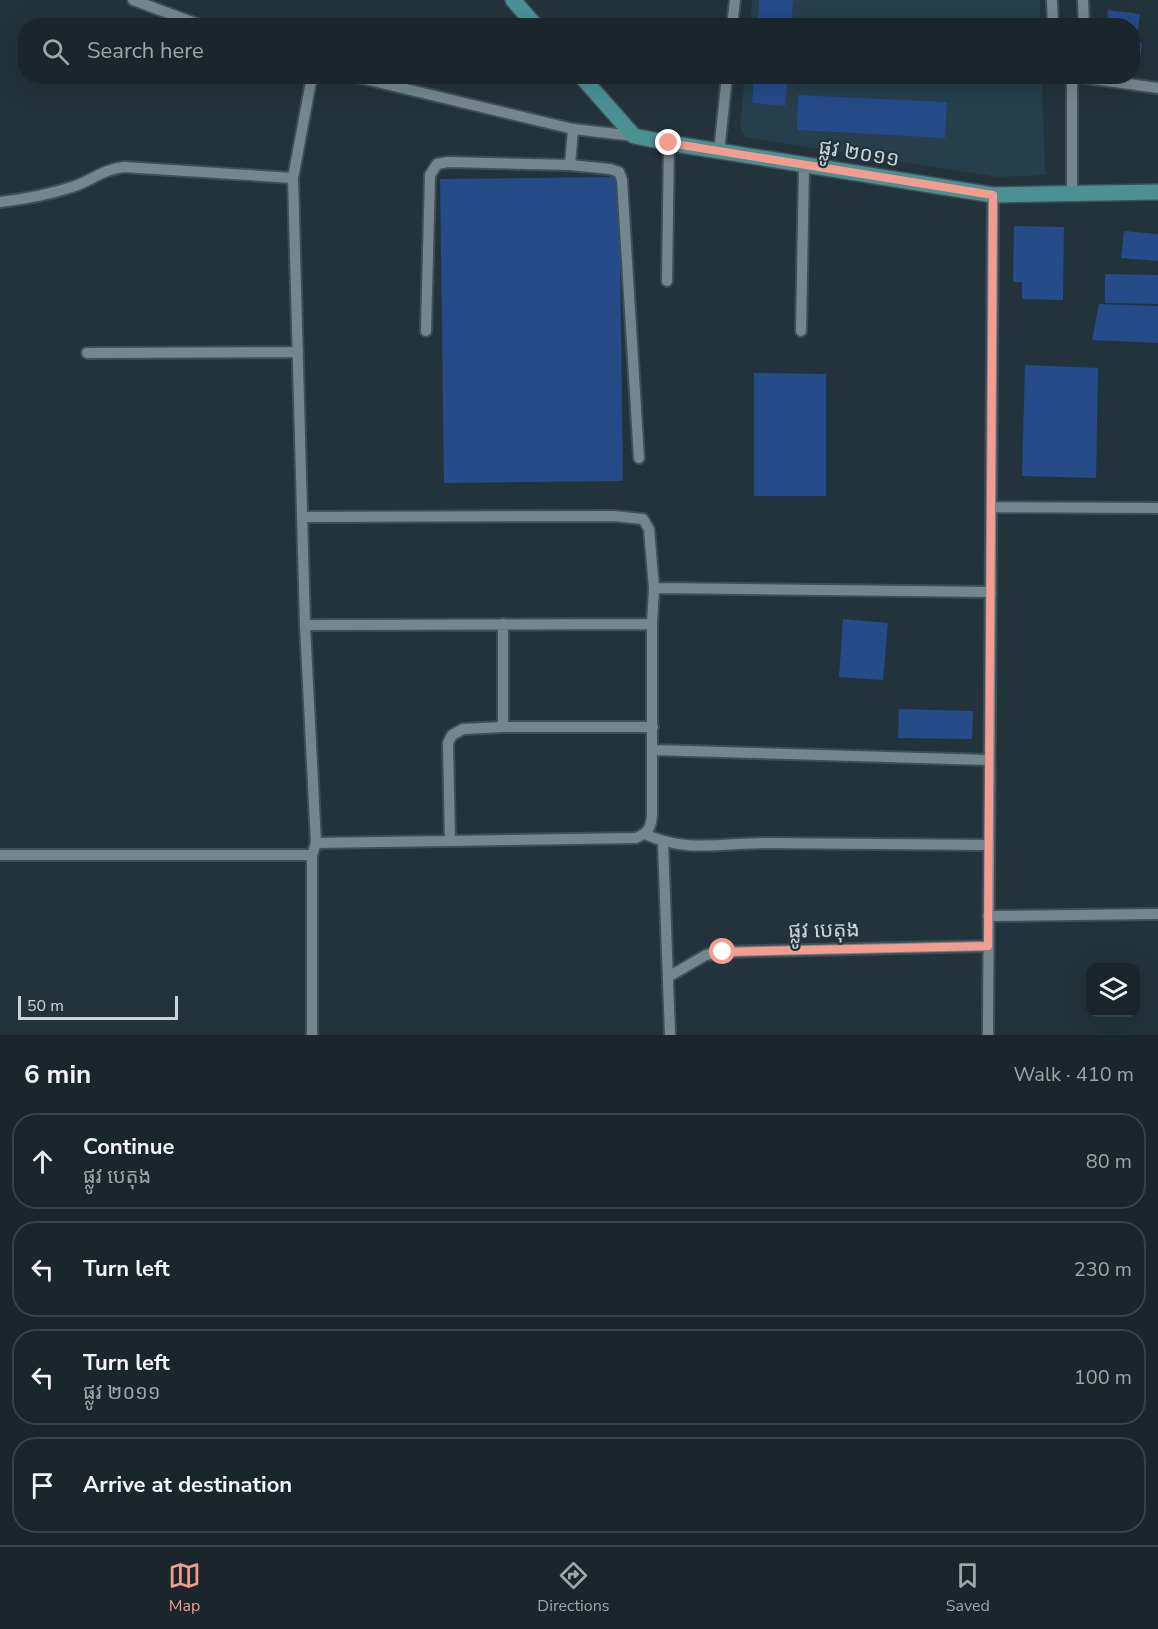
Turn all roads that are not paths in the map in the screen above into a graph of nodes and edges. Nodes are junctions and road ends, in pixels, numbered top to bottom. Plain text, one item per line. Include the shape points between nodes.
1 (133, 0) edge
2 (513, 0) edge
3 (735, 0) edge
4 (1052, 0) edge
5 (1083, 0) edge
6 (181, 18) edge
7 (529, 18) edge
8 (733, 18) edge
9 (1053, 18) edge
10 (1084, 18) edge
11 (311, 84) edge
12 (385, 84) edge
13 (588, 84) edge
14 (726, 84) edge
15 (1072, 84) edge
16 (1129, 84) edge
17 (1158, 88) edge
18 (573, 129) junction
19 (634, 136) junction
20 (669, 143) junction
21 (719, 152) junction
22 (570, 165) junction
23 (804, 165) junction
24 (293, 178) junction
25 (1158, 192) edge
26 (1072, 193) junction
27 (993, 195) junction
28 (0, 202) edge
29 (667, 281) dead end
30 (426, 331) dead end
31 (801, 331) dead end
32 (298, 351) junction
33 (87, 353) dead end
34 (639, 458) dead end
35 (991, 507) junction
36 (1158, 508) edge
37 (302, 517) junction
38 (654, 588) junction
39 (991, 592) junction
40 (503, 624) junction
41 (652, 624) junction
42 (305, 625) junction
43 (503, 727) junction
44 (653, 727) junction
45 (653, 750) junction
46 (988, 760) junction
47 (645, 834) junction
48 (450, 841) junction
49 (316, 843) junction
50 (663, 843) junction
51 (988, 845) junction
52 (0, 855) edge
53 (312, 855) junction
54 (1158, 914) edge
55 (988, 916) junction
56 (988, 946) junction
57 (668, 977) junction
58 (312, 1035) edge
59 (670, 1035) edge
60 (988, 1035) edge

1 - 6 street
2 - 7 main road
3 - 8 street
4 - 9 street
5 - 10 street
11 - 24 street
12 - 18 street
13 - 19 main road
14 - 21 street
15 - 26 street
16 - 17 street
18 - 19 street
18 - 22 street
19 - 20 main road, ផ្លូវ ២០១១
20 - 21 main road, ផ្លូវ ២០១១
20 - 29 street
21 - 23 main road, ផ្លូវ ២០១១
22 - 30 street via 437,164 430,176
22 - 34 street via 610,169 619,172 622,180
23 - 27 main road, ផ្លូវ ២០១១
23 - 31 street
24 - 28 street via 109,168 94,178 53,193
24 - 32 street
25 - 26 main road, ផ្លូវ ២០១១
26 - 27 main road, ផ្លូវ ២០១១
27 - 35 street
32 - 33 street
32 - 37 street
35 - 36 street
35 - 39 street
37 - 38 street via 643,519 649,529
37 - 42 street
38 - 39 street
38 - 41 street
39 - 46 street
40 - 41 street
40 - 42 street
40 - 43 street
41 - 44 street
42 - 49 street
43 - 44 street
43 - 48 street via 463,729 452,735 448,743
44 - 45 street
45 - 46 street
45 - 47 street via 651,827
46 - 51 street
47 - 48 street via 636,838
47 - 50 street
48 - 49 street
49 - 53 street
50 - 51 street via 682,847 741,843
50 - 57 street
51 - 55 street
52 - 53 street
53 - 58 street
54 - 55 street
55 - 56 street
56 - 57 street, ផ្លូវ បេតុង via 723,952 706,956
56 - 60 street
57 - 59 street

